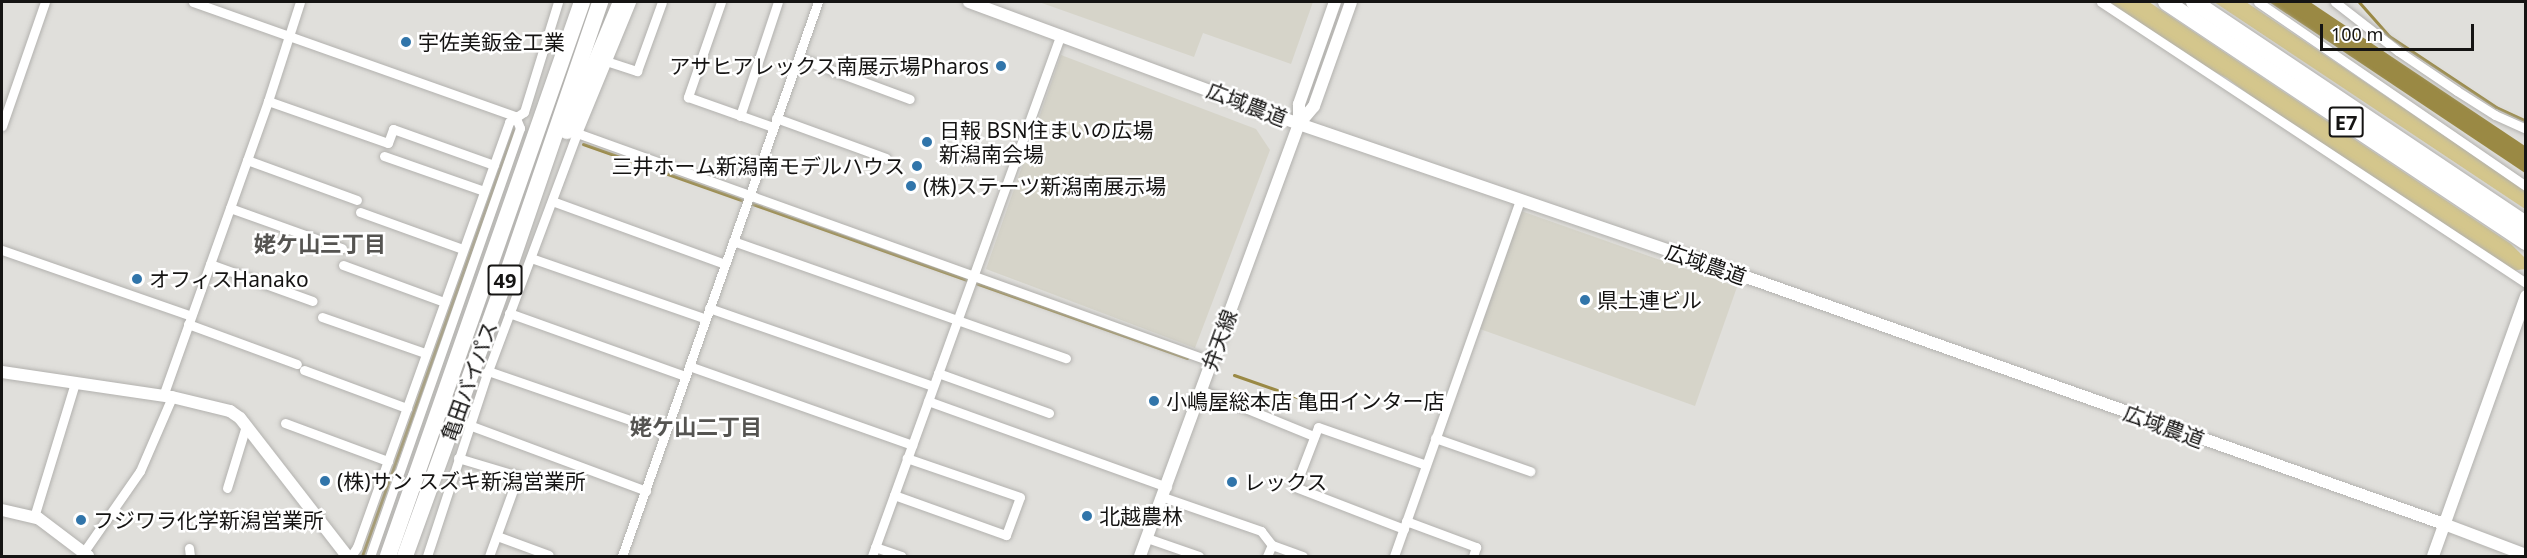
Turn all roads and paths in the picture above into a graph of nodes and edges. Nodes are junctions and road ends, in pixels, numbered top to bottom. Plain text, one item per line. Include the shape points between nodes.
1 (45, 2) edge
2 (193, 2) edge
3 (300, 2) edge
4 (558, 2) edge
5 (574, 2) edge
6 (582, 2) edge
7 (600, 2) edge
8 (621, 2) edge
9 (631, 2) edge
10 (662, 2) edge
11 (721, 2) edge
12 (778, 2) edge
13 (818, 2) edge
14 (969, 2) edge
15 (1335, 2) edge
16 (1351, 2) edge
17 (2101, 2) edge
18 (2166, 2) edge
19 (2194, 2) edge
20 (2258, 2) edge
21 (2335, 2) edge
22 (290, 34) junction
23 (1061, 34) junction
24 (799, 58) junction
25 (606, 61) junction
26 (557, 71) junction
27 (910, 99) dead end
28 (268, 101) junction
29 (516, 116) junction
30 (740, 116) junction
31 (775, 123) junction
32 (1299, 123) junction
33 (2, 126) edge
34 (2526, 129) edge
35 (577, 133) junction
36 (384, 156) dead end
37 (886, 158) dead end
38 (247, 160) junction
39 (494, 165) junction
40 (2526, 186) edge
41 (484, 191) junction
42 (357, 200) dead end
43 (1520, 200) junction
44 (552, 201) junction
45 (746, 201) junction
46 (531, 205) junction
47 (230, 208) junction
48 (360, 212) dead end
49 (2526, 224) edge
50 (733, 241) junction
51 (2526, 242) edge
52 (342, 248) dead end
53 (463, 249) junction
54 (2, 250) edge
55 (531, 258) junction
56 (210, 264) junction
57 (725, 264) junction
58 (343, 265) dead end
59 (971, 279) junction
60 (2526, 283) edge
61 (2526, 296) edge
62 (313, 301) dead end
63 (444, 302) junction
64 (709, 308) junction
65 (509, 313) junction
66 (322, 317) dead end
67 (706, 319) junction
68 (190, 320) junction
69 (957, 320) junction
70 (425, 353) junction
71 (1066, 358) dead end
72 (1210, 361) junction
73 (689, 366) junction
74 (488, 371) junction
75 (2, 372) edge
76 (938, 373) junction
77 (685, 376) junction
78 (75, 383) junction
79 (933, 386) junction
80 (1201, 390) junction
81 (167, 396) junction
82 (928, 401) junction
83 (406, 408) junction
84 (1049, 413) dead end
85 (285, 423) dead end
86 (469, 425) junction
87 (246, 426) junction
88 (665, 432) junction
89 (1314, 436) junction
90 (1435, 438) junction
91 (912, 445) junction
92 (458, 458) junction
93 (907, 458) junction
94 (388, 461) junction
95 (1426, 465) junction
96 (1530, 471) dead end
97 (227, 488) dead end
98 (646, 491) junction
99 (1165, 492) junction
100 (894, 495) junction
101 (2, 510) edge
102 (34, 517) junction
103 (2445, 524) junction
104 (1405, 525) junction
105 (497, 536) junction
106 (1148, 538) junction
107 (1272, 545) junction
108 (873, 552) edge
109 (86, 554) edge
110 (549, 555) dead end
111 (2523, 555) edge
112 (349, 556) edge
113 (370, 556) edge
114 (388, 556) edge
115 (405, 556) edge
116 (427, 556) edge
117 (489, 556) edge
118 (622, 556) edge
119 (901, 556) edge
120 (1140, 556) edge
121 (1199, 556) edge
122 (1268, 556) edge
123 (1303, 556) edge
124 (1394, 556) edge
125 (1473, 556) edge
126 (2433, 556) edge

1 - 33 street
2 - 22 street
3 - 22 street
4 - 29 street via 524,112
5 - 26 highway
6 - 26 highway, 亀田バイパス / 49
7 - 46 highway, 亀田バイパス / 49
8 - 46 highway via 560,147
9 - 25 street
10 - 25 street via 637,71
11 - 30 street via 688,97
12 - 30 street
13 - 24 street
14 - 23 street, 広域農道
15 - 32 street, 弁天線 via 1299,104
16 - 32 street, 弁天線 via 1314,106
17 - 60 street
18 - 51 highway, E7
19 - 49 highway, E7
20 - 40 street
21 - 34 street via 2457,91
22 - 28 street
22 - 29 street
23 - 32 street, 広域農道
23 - 59 street
24 - 27 street
24 - 31 street
25 - 35 street
26 - 114 highway, 亀田バイパス / 49
28 - 38 street
28 - 39 street via 388,143 393,129
29 - 39 street via 509,122
29 - 113 street via 520,128
30 - 31 street
31 - 37 street
31 - 45 street
32 - 43 street, 広域農道
32 - 72 street, 弁天線
35 - 44 street
35 - 45 street
36 - 41 street
38 - 42 street
38 - 47 street
39 - 41 street
41 - 53 street
43 - 90 street
43 - 103 street, 広域農道
44 - 55 street
44 - 57 street
45 - 50 street
45 - 59 street
46 - 115 highway, 亀田バイパス / 49
47 - 52 street
47 - 56 street
48 - 53 street
50 - 57 street
50 - 69 street
53 - 63 street
54 - 68 street
55 - 65 street
55 - 67 street
56 - 62 street
56 - 68 street
57 - 64 street
58 - 63 street
59 - 69 street
59 - 72 street
61 - 103 street
63 - 70 street
64 - 67 street
64 - 79 street
65 - 74 street
65 - 77 street
66 - 70 street
67 - 73 street
68 - 81 street
68 - 83 street
69 - 71 street
69 - 76 street
70 - 83 street
72 - 80 street, 弁天線
73 - 77 street
73 - 91 street
74 - 86 street
74 - 88 street
75 - 78 street
76 - 79 street
76 - 84 street
77 - 88 street
78 - 81 street
78 - 102 street
79 - 82 street
80 - 89 street
80 - 99 street, 弁天線
81 - 87 street via 221,407
81 - 109 street via 140,471
82 - 91 street
82 - 99 street
83 - 94 street
85 - 94 street
86 - 92 street
86 - 98 street
87 - 97 street
87 - 112 street
88 - 98 street
89 - 95 street via 1317,427
89 - 104 street via 1295,487
90 - 95 street
90 - 96 street
91 - 93 street
92 - 105 street via 518,476
92 - 116 street
93 - 100 street
93 - 100 street via 1020,496 1013,516 1006,534
94 - 112 street via 357,547
95 - 104 street
98 - 118 street
99 - 106 street, 弁天線
99 - 107 street via 1261,531
100 - 108 street
101 - 102 street
102 - 109 street
103 - 111 street, 広域農道
103 - 126 street
104 - 124 street
104 - 125 street via 1476,547
105 - 110 street
105 - 117 street
106 - 120 street, 弁天線
106 - 121 street
107 - 122 street
107 - 123 street
108 - 119 street

